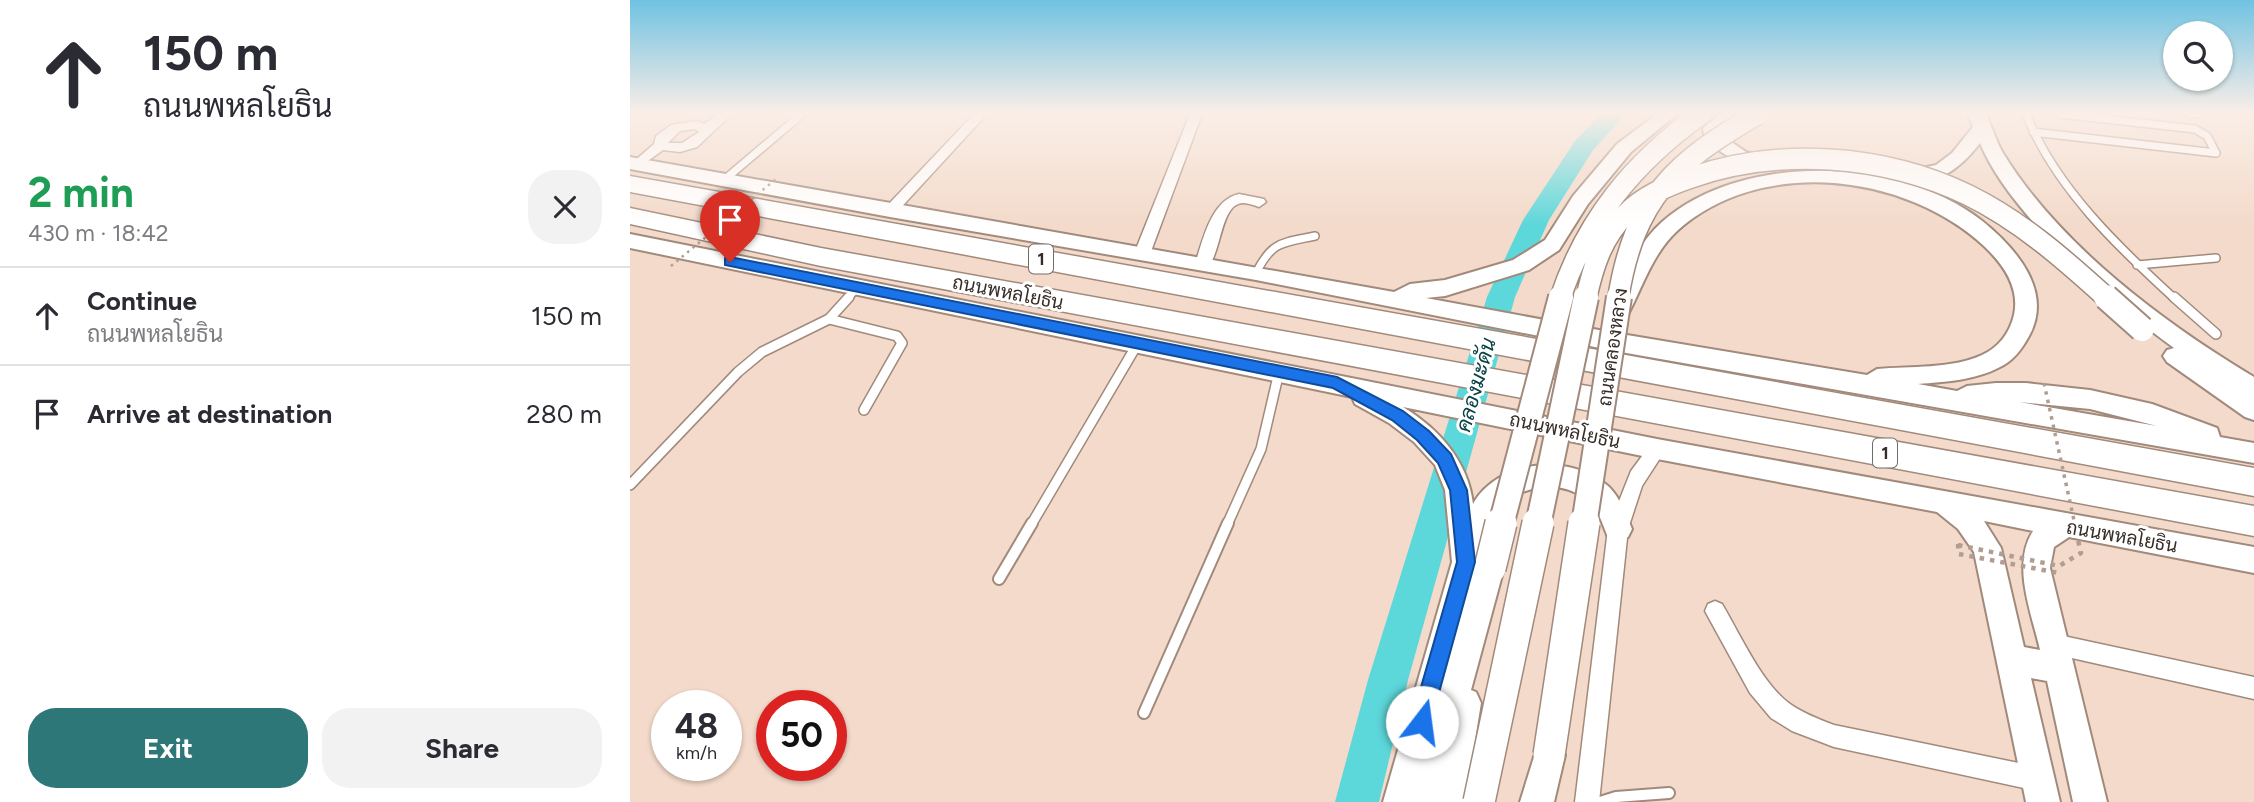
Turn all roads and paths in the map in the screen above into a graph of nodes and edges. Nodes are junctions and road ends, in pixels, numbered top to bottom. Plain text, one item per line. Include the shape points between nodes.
1 (655, 151) edge
2 (673, 151) edge
3 (758, 151) edge
4 (946, 151) edge
5 (1182, 151) edge
6 (1621, 151) edge
7 (1653, 151) edge
8 (1697, 151) edge
9 (1732, 151) edge
10 (1961, 151) edge
11 (1996, 151) edge
12 (2044, 151) edge
13 (2182, 151) edge
14 (2215, 151) edge
15 (638, 169) edge
16 (776, 179) dead end
17 (724, 180) junction
18 (1259, 202) dead end
19 (890, 211) junction
20 (630, 216) edge
21 (1315, 236) dead end
22 (630, 241) edge
23 (1142, 254) junction
24 (2216, 258) dead end
25 (1203, 264) junction
26 (2137, 265) junction
27 (671, 266) dead end
28 (1256, 273) junction
29 (858, 287) junction
30 (1395, 299) junction
31 (1618, 312) junction
32 (829, 319) junction
33 (1456, 323) junction
34 (2216, 334) dead end
35 (1529, 337) junction
36 (1138, 343) junction
37 (1279, 372) junction
38 (1848, 381) junction
39 (1337, 383) junction
40 (2044, 383) dead end
41 (2254, 389) edge
42 (864, 410) dead end
43 (2254, 410) edge
44 (1657, 450) junction
45 (2252, 462) edge
46 (630, 485) edge
47 (1945, 503) junction
48 (2207, 513) junction
49 (2254, 521) edge
50 (2064, 526) junction
51 (1618, 529) junction
52 (2254, 534) edge
53 (2254, 560) edge
54 (1478, 565) junction
55 (2060, 573) dead end
56 (999, 579) dead end
57 (1715, 611) dead end
58 (2056, 656) junction
59 (2010, 659) junction
60 (2254, 688) edge
61 (1144, 713) dead end
62 (1549, 755) junction
63 (2040, 791) edge
64 (1669, 793) dead end
65 (1400, 802) edge
66 (1424, 802) edge
67 (1448, 802) edge
68 (1479, 802) edge
69 (1536, 802) edge
70 (1545, 802) edge
71 (1587, 802) edge
72 (1601, 802) edge
73 (2090, 802) edge

1 - 15 street
2 - 15 street
3 - 17 lane
4 - 19 street
5 - 23 street
6 - 30 main road via 1552,245 1521,265
7 - 54 main road, bridge via 1591,226 1578,254 1553,320
8 - 31 main road, ถนนคลองหลวง, bridge via 1661,183 1644,209 1633,233
9 - 10 main road via 1781,167 1908,177 1939,172 1953,164
11 - 41 main road via 2043,219 2087,262 2182,342
12 - 26 lane
13 - 14 lane via 2209,155
15 - 17 main road, ถนนพหลโยธิน / 1
15 - 33 highway, ถนนพหลโยธิน / 1
16 - 27 path, bridge
17 - 19 main road, ถนนพหลโยธิน / 1
18 - 25 street via 1232,202 1220,218
19 - 23 main road, ถนนพหลโยธิน / 1
20 - 48 highway, ถนนพหลโยธิน / 1 via 821,257
21 - 28 lane via 1282,243 1266,253
22 - 29 main road, ถนนพหลโยธิน / 1
23 - 25 main road, ถนนพหลโยธิน / 1
24 - 26 lane
25 - 28 main road, ถนนพหลโยธิน / 1
26 - 34 lane
28 - 30 main road, ถนนพหลโยธิน / 1
29 - 32 lane
29 - 36 main road, ถนนพหลโยธิน / 1
30 - 33 main road, ถนนพหลโยธิน / 1
31 - 38 main road via 1660,237 1690,209 1712,197 1775,179 1862,180 1918,195 1966,219 2012,263 2024,288 2027,312 2016,340 2004,354 1959,369
31 - 62 main road, ถนนคลองหลวง, bridge
32 - 42 lane via 902,342
32 - 46 lane via 762,352 738,372
33 - 35 highway, ถนนพหลโยธิน / 1
35 - 38 main road, ถนนพหลโยธิน / 1
35 - 45 highway, ถนนพหลโยธิน / 1
36 - 37 main road, ถนนพหลโยธิน / 1
36 - 56 lane
37 - 39 main road, ถนนพหลโยธิน / 1
37 - 61 lane via 1261,449
38 - 45 main road, ถนนพหลโยธิน / 1
39 - 44 main road, ถนนพหลโยธิน / 1
39 - 54 main road via 1398,416 1445,459
40 - 55 path, bridge via 2081,553 2059,566 1958,545 1959,554
43 - 68 main road, bridge via 2185,365 1998,212 1913,174 1838,161 1751,162 1700,173 1643,200 1613,229 1592,270
44 - 47 main road, ถนนพหลโยธิน / 1
44 - 51 street via 1637,477
47 - 50 main road, ถนนพหลโยธิน / 1
47 - 59 main road via 1968,521 1987,548
48 - 49 highway, ถนนพหลโยธิน / 1
48 - 52 highway
50 - 53 main road, ถนนพหลโยธิน / 1
50 - 58 main road via 2042,540 2036,568
51 - 54 main road via 1607,505 1590,487 1550,476 1526,477 1499,492 1486,506
51 - 71 street
54 - 65 main road
54 - 66 main road
54 - 67 main road
57 - 63 street via 1758,685 1779,710 1800,723
58 - 59 main road
58 - 60 street
58 - 73 main road
59 - 63 main road
62 - 69 main road, ถนนคลองหลวง
62 - 70 main road
64 - 72 lane

